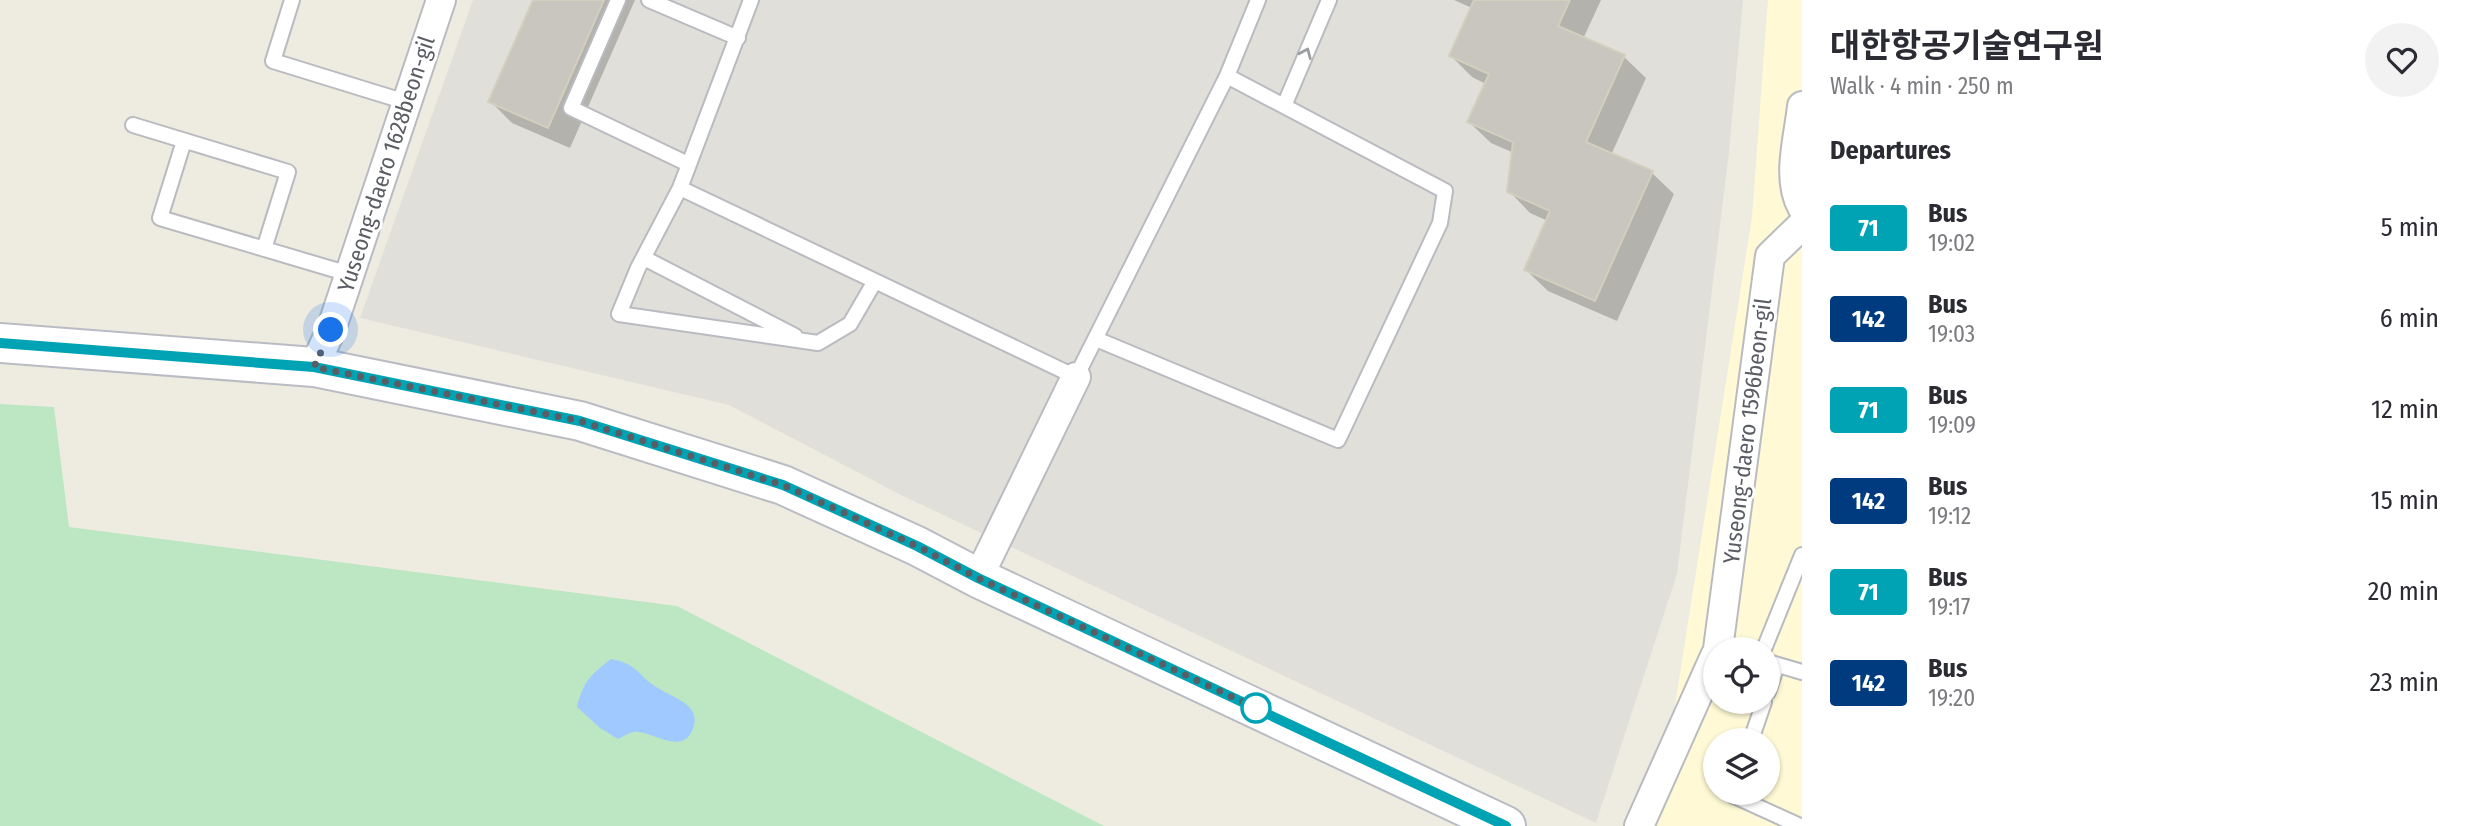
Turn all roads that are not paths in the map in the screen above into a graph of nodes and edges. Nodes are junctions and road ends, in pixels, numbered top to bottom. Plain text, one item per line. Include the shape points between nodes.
1 (292, 0) edge
2 (441, 0) edge
3 (618, 0) edge
4 (649, 0) edge
5 (751, 0) edge
6 (1258, 0) edge
7 (1329, 0) edge
8 (738, 38) junction
9 (1227, 76) junction
10 (406, 102) junction
11 (1284, 106) junction
12 (1802, 106) edge
13 (133, 125) dead end
14 (184, 141) junction
15 (688, 164) junction
16 (680, 188) junction
17 (1802, 207) edge
18 (1802, 225) edge
19 (264, 249) junction
20 (644, 258) junction
21 (349, 274) junction
22 (875, 281) junction
23 (1096, 339) junction
24 (804, 341) junction
25 (0, 343) edge
26 (314, 367) junction
27 (1076, 377) junction
28 (1802, 555) edge
29 (978, 578) junction
30 (1721, 637) edge
31 (1769, 637) edge
32 (1780, 665) edge
33 (1802, 672) edge
34 (1703, 683) edge
35 (1754, 805) edge
36 (1506, 826) edge
37 (1639, 826) edge
38 (1800, 826) edge

1 - 10 lane via 273,61
2 - 10 street, Yuseong-daero 1628beon-gil
3 - 15 lane via 570,108
4 - 8 lane
5 - 8 lane
6 - 9 lane
11 -> 7 lane
8 - 15 lane
9 - 11 lane
9 - 23 lane
10 - 21 street, Yuseong-daero 1628beon-gil
11 - 23 lane via 1446,191 1440,223 1338,440
12 - 17 street via 1793,173
13 - 14 lane
14 - 19 lane via 160,218
14 - 19 lane via 288,172
15 - 16 lane
16 - 20 lane
16 - 22 lane
18 - 30 street, Yuseong-daero 1596beon-gil via 1770,256
19 - 21 lane
20 - 24 lane
20 - 24 lane via 619,314
21 - 26 street, Yuseong-daero 1628beon-gil
22 - 24 lane via 850,324 818,343
22 - 27 lane
23 - 27 lane
25 - 26 main road
26 - 29 main road via 580,421 783,485
27 - 29 street
28 - 31 lane
29 - 36 main road
32 - 33 lane
34 - 37 street
35 - 38 lane

